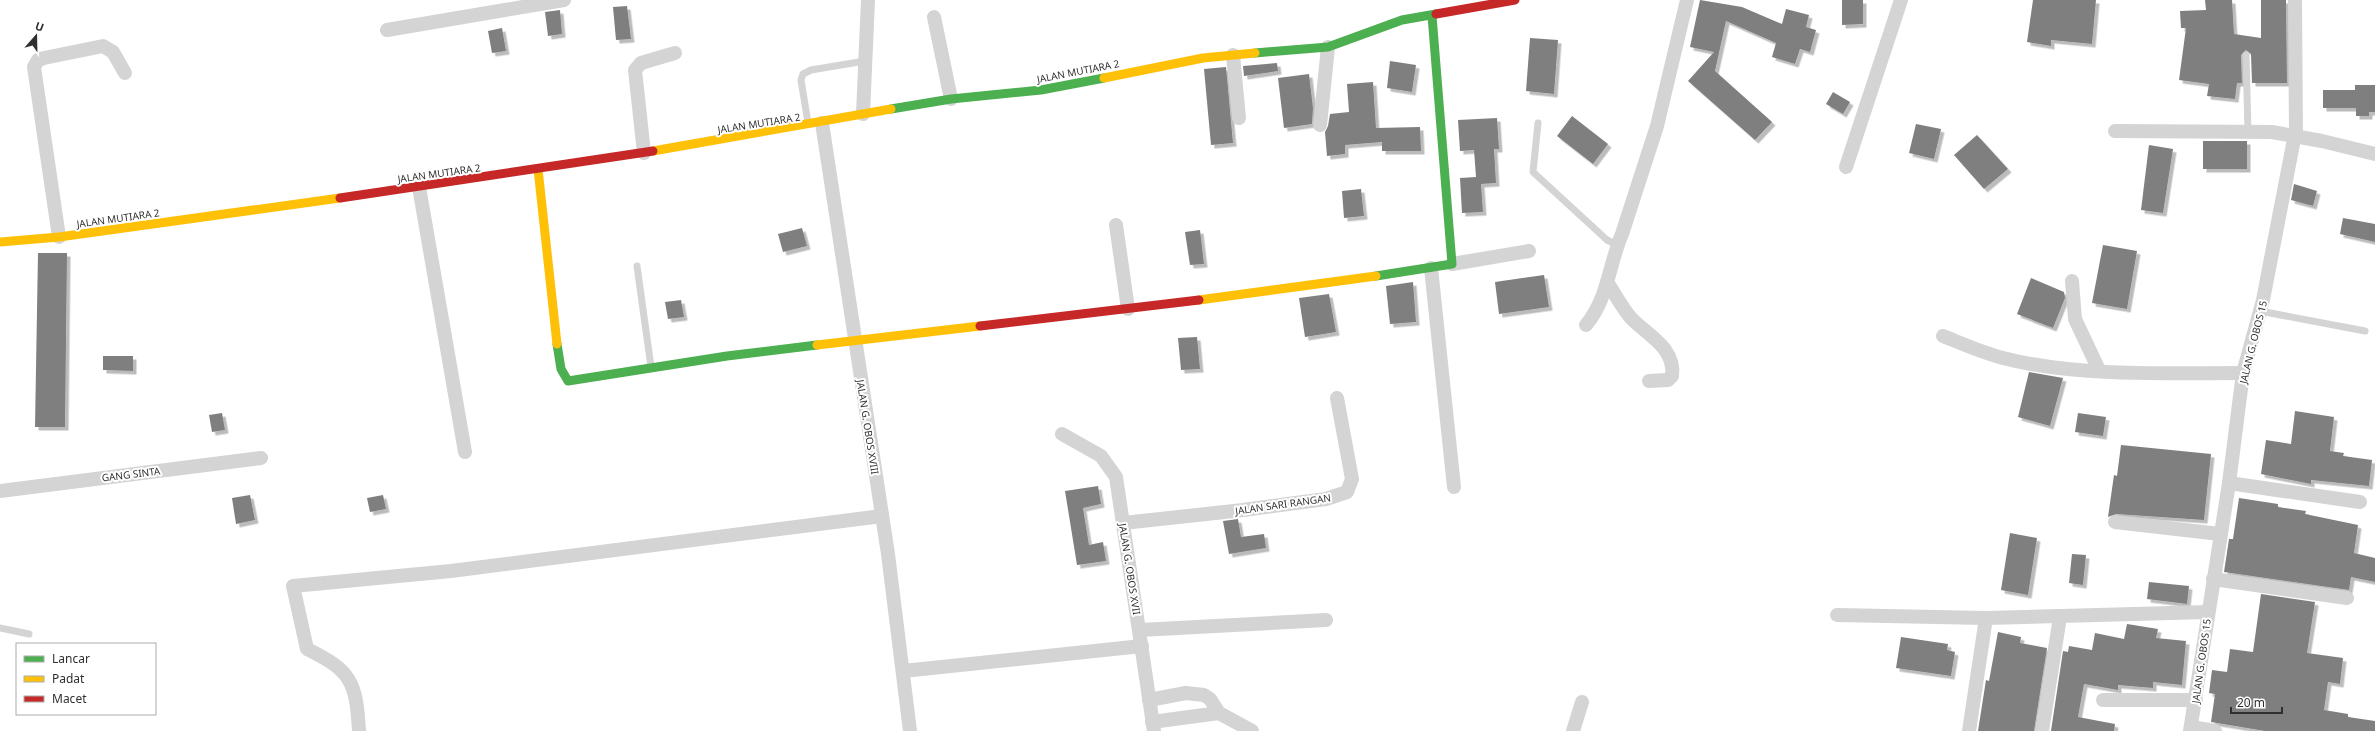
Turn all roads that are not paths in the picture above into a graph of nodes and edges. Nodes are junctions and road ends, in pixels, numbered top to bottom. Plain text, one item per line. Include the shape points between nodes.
1 (564, 0) edge
2 (868, 0) edge
3 (1515, 0) edge
4 (1687, 0) edge
5 (1902, 0) edge
6 (2295, 0) edge
7 (1432, 16) junction
8 (934, 18) dead end
9 (387, 30) dead end
10 (1328, 47) junction
11 (675, 54) dead end
12 (2246, 54) dead end
13 (1233, 55) junction
14 (865, 61) junction
15 (126, 73) dead end
16 (951, 99) junction
17 (863, 114) junction
18 (1239, 118) dead end
19 (1538, 123) dead end
20 (815, 124) junction
21 (1320, 125) dead end
22 (2115, 131) dead end
23 (2248, 132) junction
24 (2296, 136) junction
25 (644, 153) junction
26 (2375, 154) edge
27 (1846, 167) dead end
28 (538, 169) junction
29 (419, 187) junction
30 (1116, 225) dead end
31 (59, 237) junction
32 (0, 242) edge
33 (1616, 245) junction
34 (1529, 251) dead end
35 (1452, 264) junction
36 (637, 266) dead end
37 (1431, 268) junction
38 (2072, 281) dead end
39 (1607, 282) junction
40 (1128, 309) junction
41 (2260, 311) junction
42 (1586, 325) dead end
43 (2364, 331) dead end
44 (1943, 336) dead end
45 (855, 342) junction
46 (652, 369) junction
47 (2099, 370) junction
48 (2243, 373) junction
49 (1649, 381) dead end
50 (1337, 398) dead end
51 (1062, 434) dead end
52 (465, 452) dead end
53 (261, 458) dead end
54 (2229, 483) junction
55 (1454, 487) dead end
56 (0, 491) edge
57 (2360, 502) dead end
58 (882, 516) junction
59 (2115, 522) dead end
60 (1123, 523) junction
61 (2220, 534) junction
62 (2213, 579) junction
63 (2348, 598) dead end
64 (2208, 612) junction
65 (1837, 616) dead end
66 (2060, 617) junction
67 (1986, 618) junction
68 (1326, 620) dead end
69 (0, 628) edge
70 (1140, 630) junction
71 (29, 634) dead end
72 (1142, 646) junction
73 (903, 671) junction
74 (1149, 700) junction
75 (2103, 700) dead end
76 (2196, 700) junction
77 (1582, 702) dead end
78 (1219, 713) junction
79 (1153, 726) edge
80 (2190, 729) edge
81 (359, 731) edge
82 (910, 731) edge
83 (1252, 731) edge
84 (1573, 731) edge
85 (1969, 731) edge
86 (2042, 731) edge
87 (2215, 731) edge

1 - 9 street
2 - 14 street
3 - 7 street, JALAN MUTIARA 2
4 - 33 street via 1657,126 1622,234
5 - 27 street
6 - 24 street, JALAN G. OBOS 15
7 - 10 street, JALAN MUTIARA 2 via 1402,20
7 - 35 street
8 - 16 street
10 - 13 street, JALAN MUTIARA 2
10 - 21 street
11 - 25 street via 641,63 635,70
12 - 23 lane
13 - 16 street, JALAN MUTIARA 2 via 1203,58 1041,90
13 - 18 street
14 - 17 street
14 - 20 lane via 811,70 803,74 801,80
15 - 31 street via 113,52 103,46 44,58 38,60 34,67
16 - 17 street, JALAN MUTIARA 2
17 - 20 street, JALAN MUTIARA 2
19 - 33 lane via 1533,172 1607,240
20 - 25 street, JALAN MUTIARA 2
20 - 45 street, JALAN G. OBOS XVIII
22 - 23 street
23 - 24 street
24 - 26 street
24 - 41 street, JALAN G. OBOS 15
25 - 28 street, JALAN MUTIARA 2
28 - 29 street, JALAN MUTIARA 2
28 - 46 street via 558,357 565,378 568,381 576,381
29 - 31 street, JALAN MUTIARA 2
29 - 52 street
30 - 40 street
31 - 32 street, JALAN MUTIARA 2
33 - 39 street
34 - 35 street
35 - 37 street
36 - 46 lane
37 - 40 street
37 - 55 street
38 - 47 street via 2075,319
39 - 42 street via 1602,300
39 - 49 street via 1631,317 1666,349 1671,361 1672,376 1668,380
40 - 45 street
41 - 43 lane
41 - 48 street, JALAN G. OBOS 15
44 - 47 street via 2003,358 2067,369
45 - 46 street via 727,356
45 - 58 street, JALAN G. OBOS XVIII
47 - 48 street
48 - 54 street, JALAN G. OBOS 15
50 - 60 street, JALAN SARI RANGAN via 1352,479 1347,492 1326,499
51 - 60 street, JALAN G. OBOS XVII via 1101,456 1110,466 1116,477
53 - 56 street, GANG SINTA
54 - 57 street
54 - 61 street, JALAN G. OBOS 15
58 - 73 street, JALAN G. OBOS XVIII
58 - 81 street via 458,570 293,586 307,649 331,661 346,673 357,699
59 - 61 street
60 - 70 street, JALAN G. OBOS XVII
61 - 62 street, JALAN G. OBOS 15
62 - 63 street
62 - 64 street, JALAN G. OBOS 15
64 - 66 street
64 - 76 street, JALAN G. OBOS 15
65 - 67 street
66 - 67 street
66 - 86 street
67 - 85 street
68 - 70 street
69 - 71 lane
70 - 72 street, JALAN G. OBOS XVII
72 - 73 street
72 - 74 street, JALAN G. OBOS XVII
73 - 82 street, JALAN G. OBOS XVIII
74 - 78 street via 1196,693 1210,699
74 - 79 street, JALAN G. OBOS XVII
75 - 76 street
76 - 80 street, JALAN G. OBOS 15
77 - 84 street
78 - 79 street
78 - 83 street
80 - 87 street

